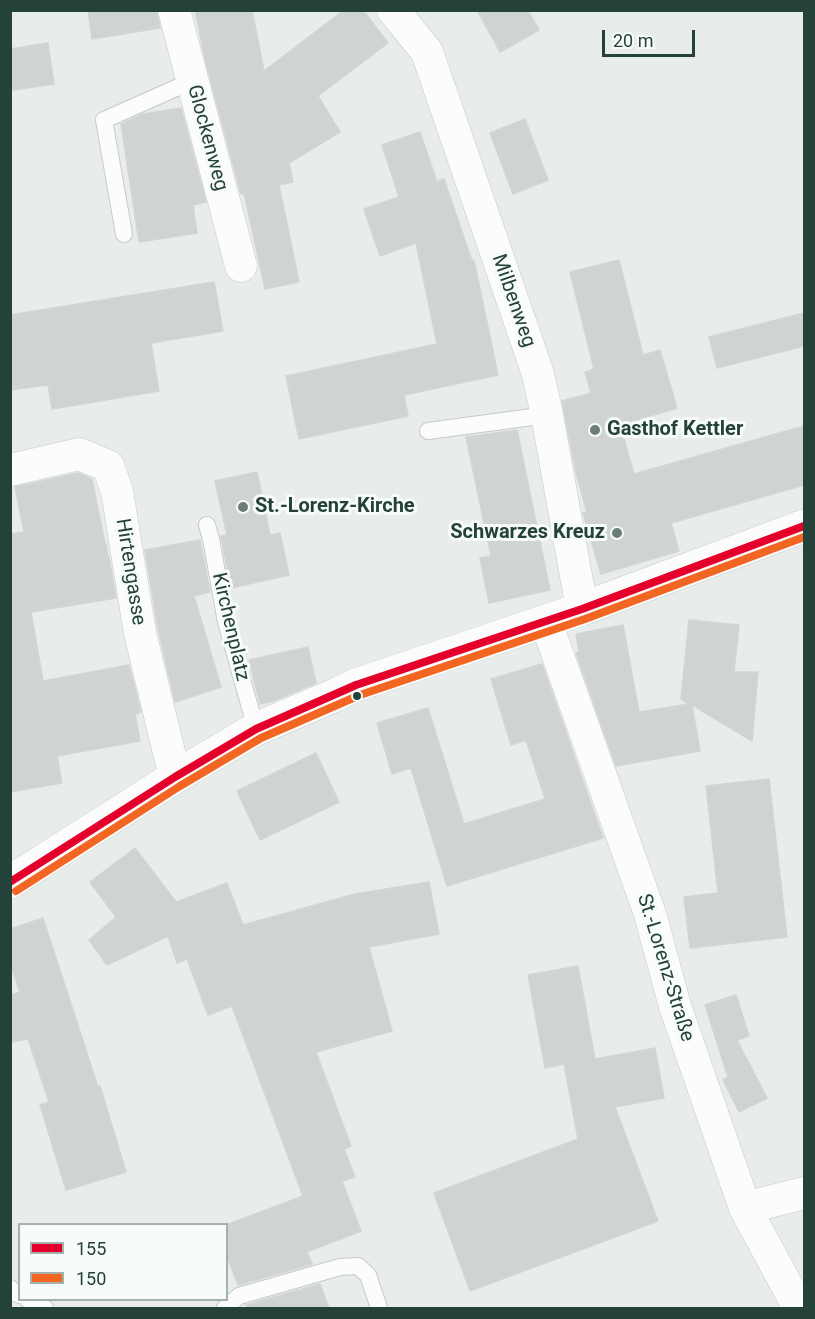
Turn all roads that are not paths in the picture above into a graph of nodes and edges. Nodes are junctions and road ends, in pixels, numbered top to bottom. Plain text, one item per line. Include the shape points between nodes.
1 (174, 10) edge
2 (393, 10) edge
3 (192, 81) junction
4 (124, 234) dead end
5 (241, 266) dead end
6 (548, 415) junction
7 (428, 431) dead end
8 (10, 470) edge
9 (207, 525) dead end
10 (804, 526) edge
11 (582, 609) junction
12 (546, 622) junction
13 (256, 729) junction
14 (175, 777) junction
15 (10, 882) edge
16 (804, 1192) edge
17 (745, 1208) junction
18 (225, 1308) edge
19 (379, 1308) edge
20 (799, 1308) edge

1 - 3 street, Glockenweg
2 - 6 street, Milbenweg via 427,52 538,374
3 - 4 lane via 104,120
3 - 5 street, Glockenweg
6 - 7 lane
6 - 11 street, Milbenweg
8 - 14 street, Hirtengasse via 79,454 108,466 117,491 140,633
9 - 13 lane, Kirchenplatz via 226,622
10 - 11 street
11 - 12 street
12 - 13 street via 356,685
12 - 17 street, St.-Lorenz-Straße via 650,914 675,1006
13 - 14 street
14 - 15 street
16 - 17 street
17 - 20 street, St.-Lorenz-Straße
18 - 19 lane via 239,1296 340,1267 358,1266 368,1275

